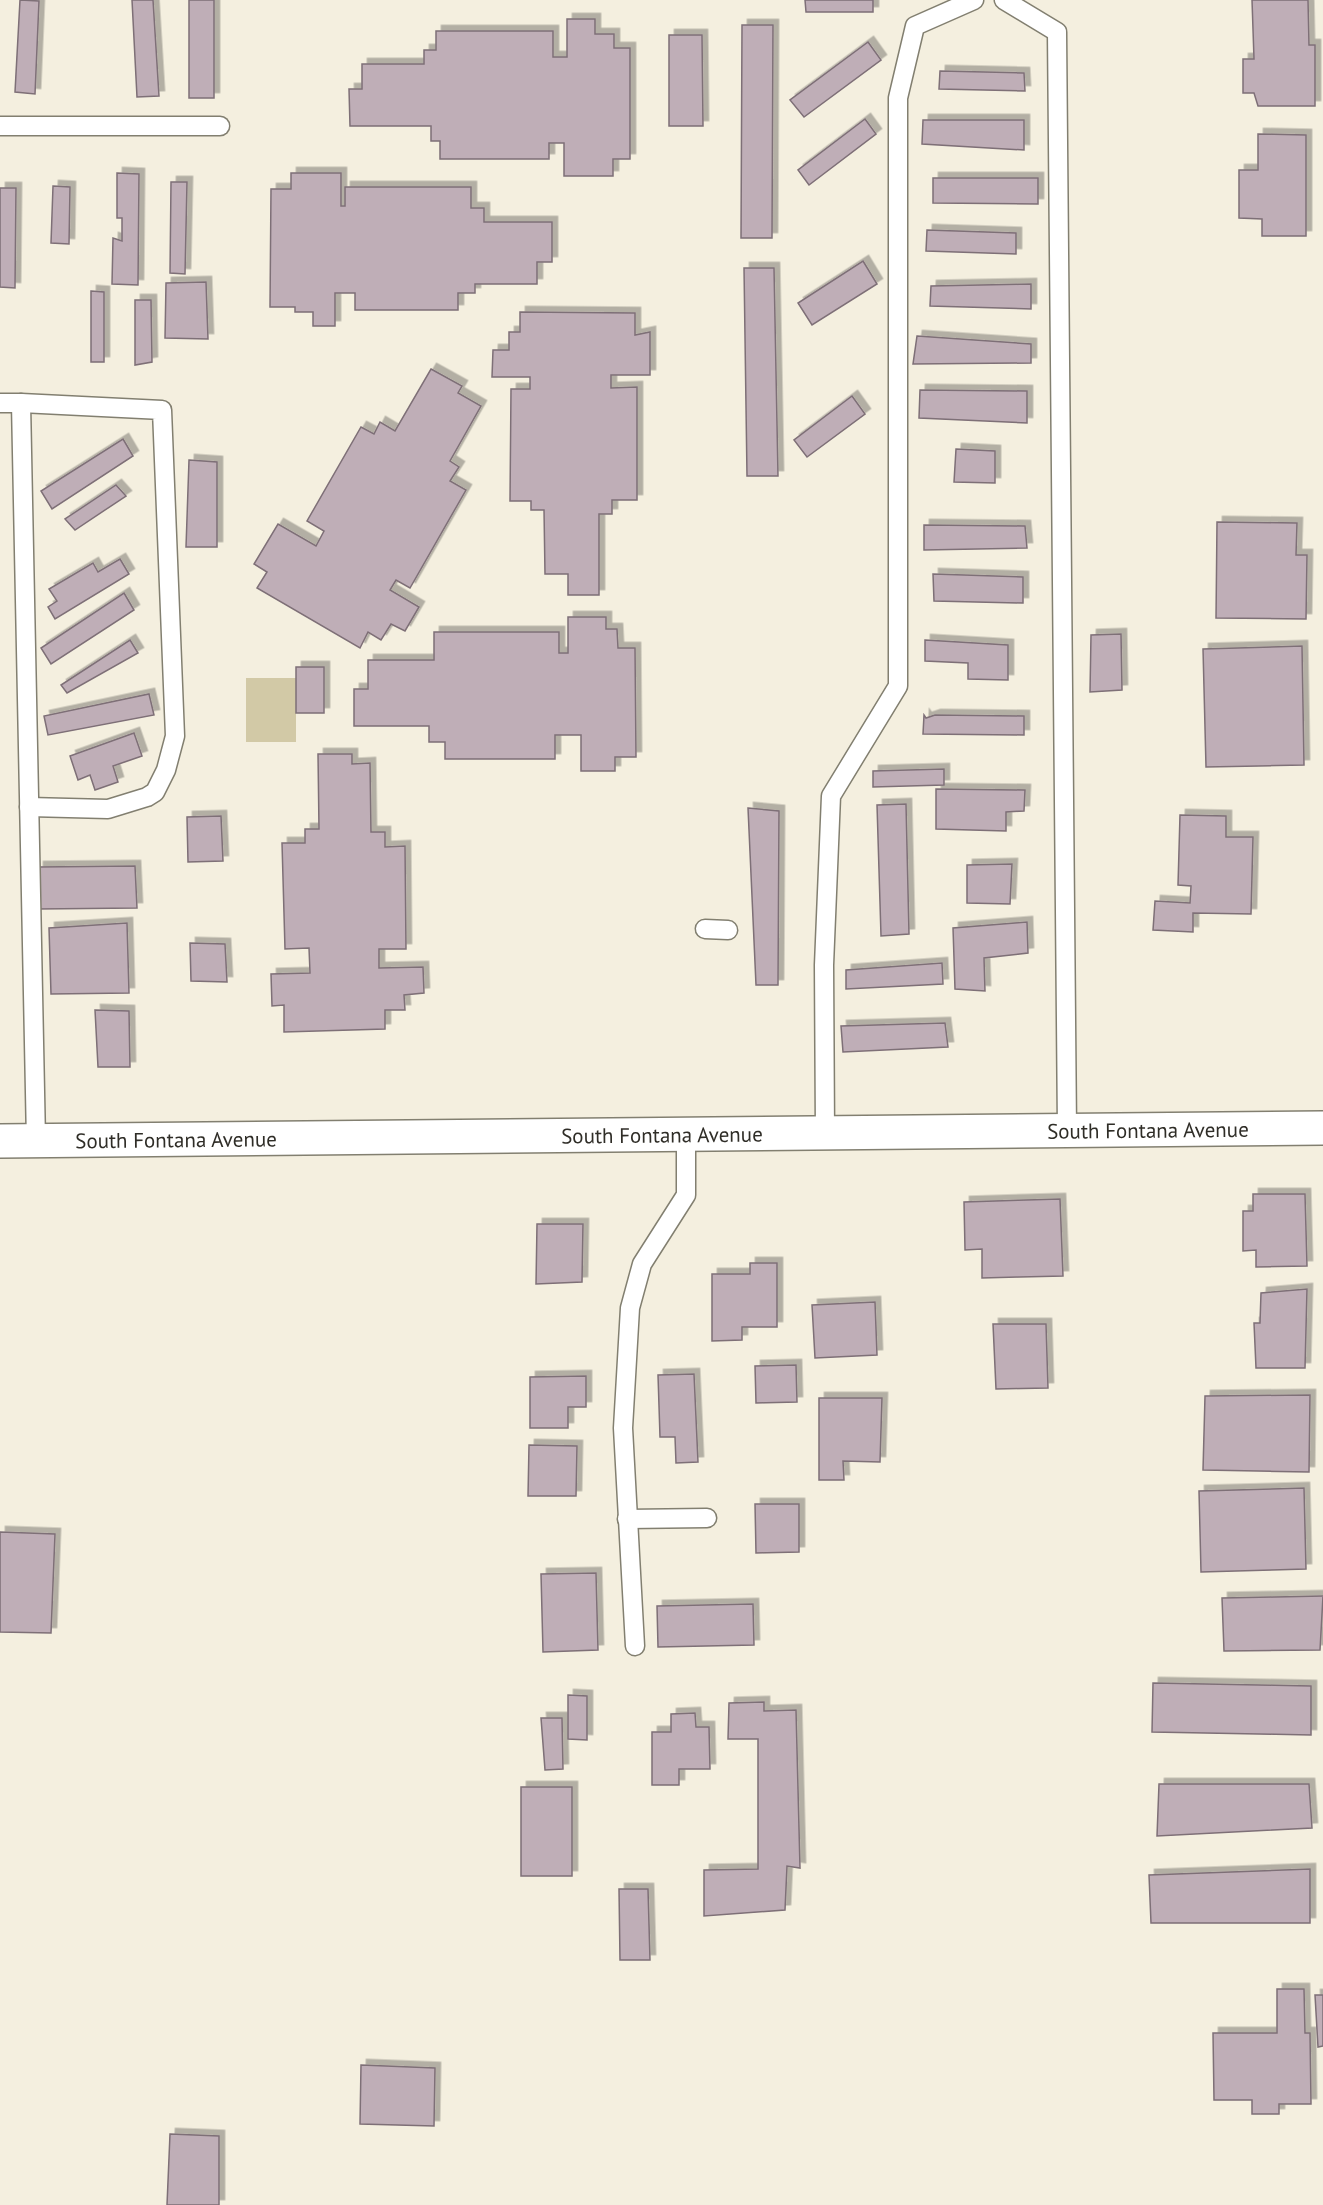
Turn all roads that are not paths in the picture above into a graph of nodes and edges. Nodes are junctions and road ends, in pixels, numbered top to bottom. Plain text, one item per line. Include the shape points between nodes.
1 (974, 0) edge
2 (1004, 0) edge
3 (0, 126) edge
4 (220, 126) dead end
5 (0, 403) edge
6 (21, 403) junction
7 (29, 807) junction
8 (705, 929) dead end
9 (728, 930) dead end
10 (1323, 1128) edge
11 (1068, 1130) junction
12 (825, 1133) junction
13 (686, 1134) junction
14 (0, 1141) edge
15 (36, 1141) junction
16 (707, 1518) dead end
17 (627, 1519) junction
18 (634, 1646) dead end

1 - 12 lane via 915,26 898,98 898,686 831,796 824,964
2 - 11 lane via 1057,32
3 - 4 lane
5 - 6 lane
6 - 7 lane
6 - 7 lane via 162,410 175,736 166,770 155,792 147,796 108,809
7 - 15 lane
8 - 9 lane
10 - 11 street, South Fontana Avenue
11 - 12 street, South Fontana Avenue
12 - 13 street, South Fontana Avenue
13 - 15 street, South Fontana Avenue
13 - 17 lane via 686,1195 642,1264 630,1308 623,1428
14 - 15 street, South Fontana Avenue
16 - 17 lane
17 - 18 lane

